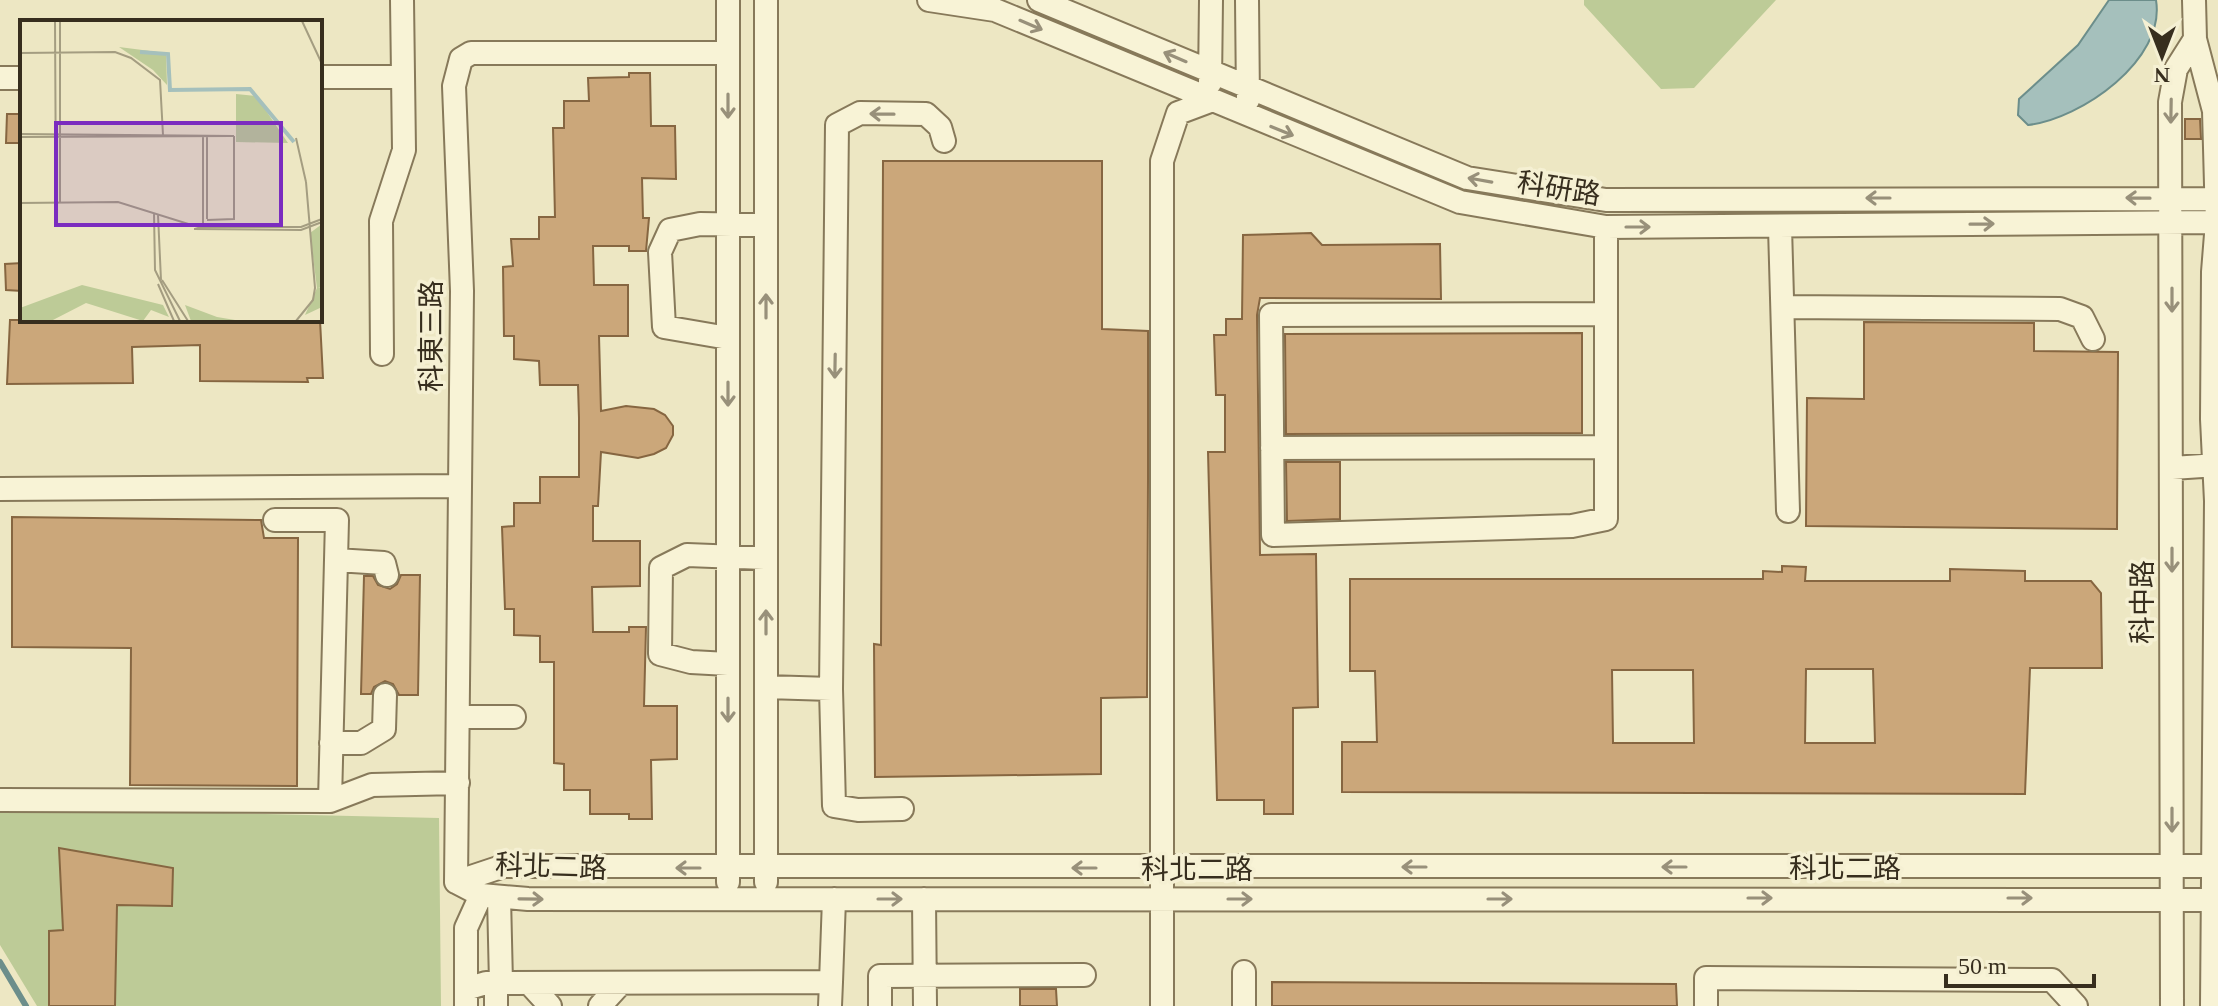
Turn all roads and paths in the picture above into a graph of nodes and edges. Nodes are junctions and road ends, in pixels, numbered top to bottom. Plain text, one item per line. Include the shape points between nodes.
1 (402, 0) edge
2 (728, 0) edge
3 (766, 0) edge
4 (929, 0) edge
5 (1039, 0) edge
6 (1211, 0) edge
7 (1247, 0) edge
8 (2194, 0) edge
9 (2195, 39) junction
10 (728, 53) junction
11 (1210, 72) junction
12 (322, 77) edge
13 (403, 77) junction
14 (1247, 87) junction
15 (1210, 101) junction
16 (1248, 117) junction
17 (944, 141) dead end
18 (2172, 198) junction
19 (2217, 199) edge
20 (2172, 222) junction
21 (2218, 222) edge
22 (728, 223) junction
23 (766, 225) junction
24 (1606, 227) junction
25 (1780, 227) junction
26 (1783, 307) junction
27 (1604, 314) junction
28 (728, 338) junction
29 (2093, 339) dead end
30 (382, 354) dead end
31 (1604, 447) junction
32 (1272, 448) junction
33 (2216, 465) edge
34 (2172, 468) junction
35 (460, 486) junction
36 (0, 489) edge
37 (1788, 511) dead end
38 (275, 520) dead end
39 (728, 557) junction
40 (766, 558) junction
41 (336, 560) junction
42 (387, 575) dead end
43 (728, 664) junction
44 (766, 687) junction
45 (831, 689) junction
46 (385, 695) dead end
47 (458, 717) junction
48 (514, 717) dead end
49 (331, 743) junction
50 (458, 783) junction
51 (0, 800) edge
52 (330, 801) junction
53 (902, 809) dead end
54 (2214, 866) edge
55 (2172, 867) junction
56 (728, 868) junction
57 (766, 868) junction
58 (1162, 868) junction
59 (456, 882) junction
60 (490, 896) junction
61 (2172, 898) junction
62 (728, 899) junction
63 (766, 899) junction
64 (834, 899) junction
65 (924, 899) junction
66 (1162, 899) junction
67 (2214, 900) edge
68 (1244, 972) dead end
69 (924, 975) junction
70 (1084, 975) dead end
71 (831, 982) junction
72 (498, 983) junction
73 (529, 983) junction
74 (621, 983) junction
75 (466, 998) edge
76 (496, 1006) edge
77 (550, 1006) edge
78 (600, 1006) edge
79 (830, 1006) edge
80 (880, 1006) edge
81 (925, 1006) edge
82 (1162, 1006) edge
83 (1244, 1006) edge
84 (1706, 1006) edge
85 (2076, 1006) edge
86 (2172, 1006) edge
87 (2212, 1006) edge

1 - 13 street
2 - 10 street
3 - 23 street
4 -> 15 street, 科研路 via 995,10
11 -> 5 street, 科研路
6 - 11 street
7 - 14 street
8 - 9 street
9 -> 18 street, 科中路 via 2176,69 2170,102
9 - 19 street via 2214,111
10 -> 22 street
10 - 35 street, 科東三路 via 471,53 461,59 454,86 462,291
11 - 14 street, 科研路
11 - 15 street
12 - 13 street
13 - 30 street via 404,150 381,221
14 - 16 street
18 -> 14 street, 科研路 via 1606,200 1467,178
15 - 16 street, 科研路
15 - 58 street via 1178,113 1162,161
16 -> 24 street, 科研路 via 1460,202
17 -> 45 street via 940,127 926,114 860,113 837,125
18 - 19 street, 科研路
18 - 20 street, 科中路
19 - 21 street
20 - 21 street, 科研路
25 -> 20 street, 科研路
20 -> 34 street, 科中路
21 - 33 street via 2213,287
22 - 23 street
22 - 28 street
22 - 28 street via 670,230 660,252 664,327
40 -> 23 street
24 -> 25 street, 科研路
24 - 27 street
25 - 26 street
26 - 29 street via 2060,309 2082,317
26 - 37 street
27 - 31 street
27 - 32 street via 1271,315
28 -> 39 street
31 - 32 street
31 - 32 street via 1606,519 1572,526 1273,535
33 - 34 street
33 - 54 street
34 -> 55 street, 科中路
35 - 36 street
35 - 47 street, 科東三路
38 - 41 street via 337,520
39 - 40 street
39 - 43 street
39 - 43 street via 687,555 661,568 660,654
44 -> 40 street
41 - 42 street via 384,563
41 - 49 street
43 -> 56 street
44 - 45 street
44 - 57 street
45 - 53 street via 834,806
46 - 49 street via 384,729 361,743
47 - 48 street
47 - 50 street, 科東三路
49 - 52 street
50 - 52 street via 372,785
50 - 59 street, 科東三路
51 - 52 street
54 - 55 street, 科北二路
54 - 67 street
55 -> 58 street, 科北二路
55 - 61 street, 科中路
56 - 57 street, 科北二路
56 -> 59 street, 科北二路 via 504,866
56 - 62 street
58 -> 57 street, 科北二路
57 - 63 street
58 - 66 street
59 - 60 street, 科北二路
60 -> 62 street, 科北二路
60 - 72 street
60 - 75 street via 466,928
66 -> 61 street, 科北二路
61 - 67 street, 科北二路
61 - 86 street, 科中路
62 - 63 street, 科北二路
63 - 64 street, 科北二路
64 -> 65 street, 科北二路
64 - 71 street
65 - 66 street, 科北二路
65 - 69 street
66 - 82 street
67 - 87 street
68 - 83 street
69 - 70 street
69 - 80 street via 880,976
69 - 81 street
71 - 74 street
71 - 79 street
72 - 73 street
72 - 75 street
72 - 76 street
73 - 74 street
73 - 77 street
74 - 78 street
84 - 85 street via 1706,978 2052,980

